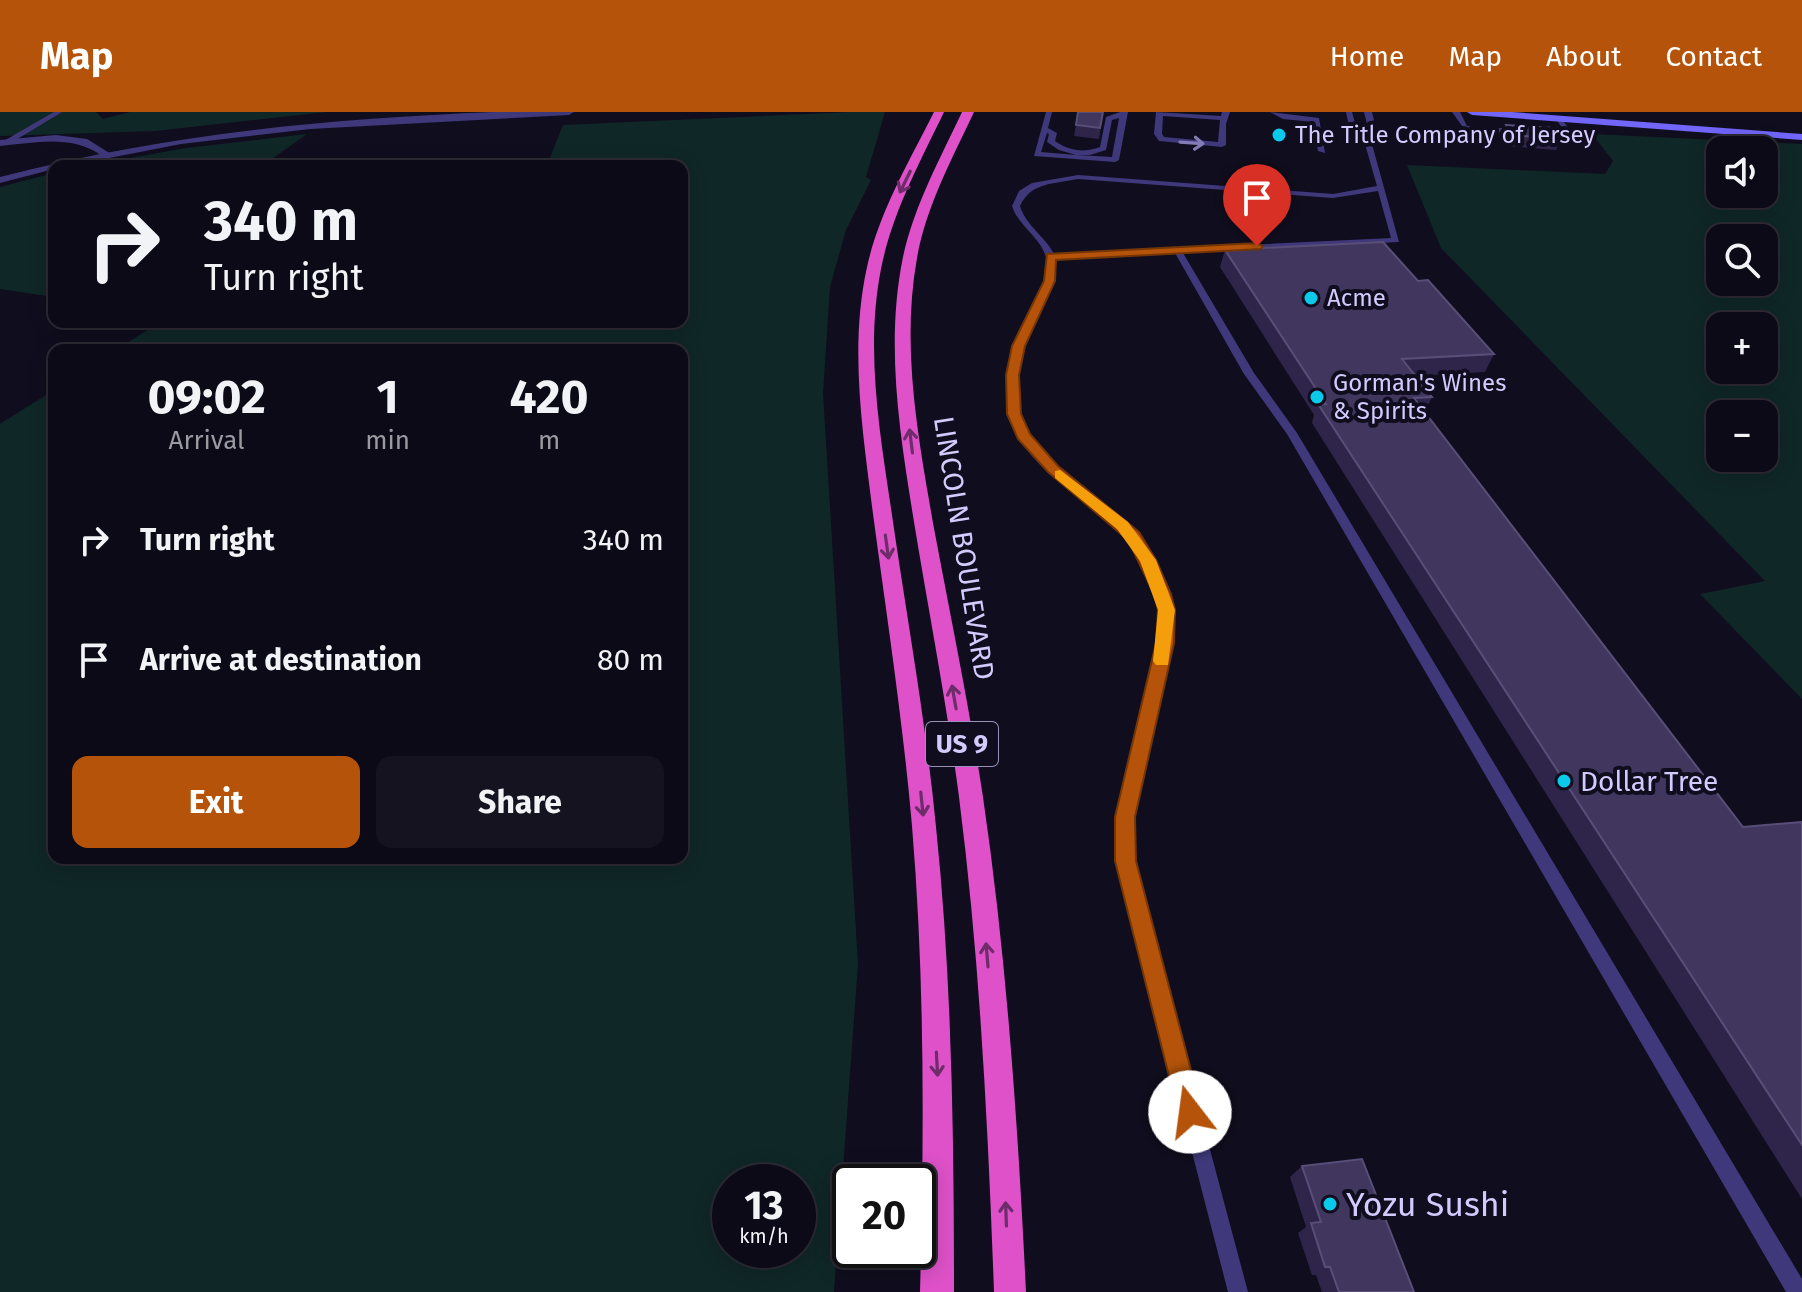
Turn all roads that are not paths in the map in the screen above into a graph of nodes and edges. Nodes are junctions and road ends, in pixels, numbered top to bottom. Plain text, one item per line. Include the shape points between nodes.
1 (59, 112) edge
2 (569, 112) edge
3 (939, 112) edge
4 (968, 112) edge
5 (1049, 112) edge
6 (1274, 112) edge
7 (1349, 112) edge
8 (1368, 112) edge
9 (1456, 112) edge
10 (1472, 112) edge
11 (1160, 113) edge
12 (1124, 114) edge
13 (432, 115) edge
14 (1226, 115) edge
15 (1560, 119) junction
16 (1044, 129) junction
17 (1366, 136) junction
18 (1802, 137) edge
19 (3, 142) edge
20 (1322, 151) dead end
21 (106, 154) junction
22 (80, 160) edge
23 (48, 168) edge
24 (0, 180) edge
25 (1380, 188) junction
26 (1177, 250) junction
27 (1051, 257) junction
28 (937, 1292) edge
29 (1010, 1292) edge
30 (1238, 1292) edge
31 (1798, 1292) edge

1 - 19 lane
2 - 13 street
3 -> 28 highway, US 9 via 883,234 870,292 867,351 872,438 914,738 930,897 940,1116
29 -> 4 highway, LINCOLN BOULEVARD / US 9 via 1003,1138 978,857 904,376 906,286 916,231
5 - 16 lane
6 - 20 lane via 1316,120
7 - 17 lane via 1354,131
8 - 17 lane via 1373,133
9 - 15 lane via 1465,128 1570,135
10 - 15 main road
11 - 14 lane
11 -> 14 lane via 1159,137 1164,140 1222,145
12 - 16 lane via 1109,119 1104,145 1055,146 1053,133
12 - 16 lane via 1115,160 1037,154
13 - 21 street via 244,130
15 - 18 main road
17 - 25 lane
19 - 21 street via 80,141 96,144
21 - 22 street
23 - 24 street
25 - 26 lane via 1396,240
25 - 27 lane via 1333,196 1094,177 1051,180 1028,189 1016,206
26 - 27 lane
26 - 31 lane via 1249,374 1284,420
27 - 30 lane via 1049,281 1014,363 1014,414 1041,458 1133,536 1162,594 1165,643 1127,807 1125,861

